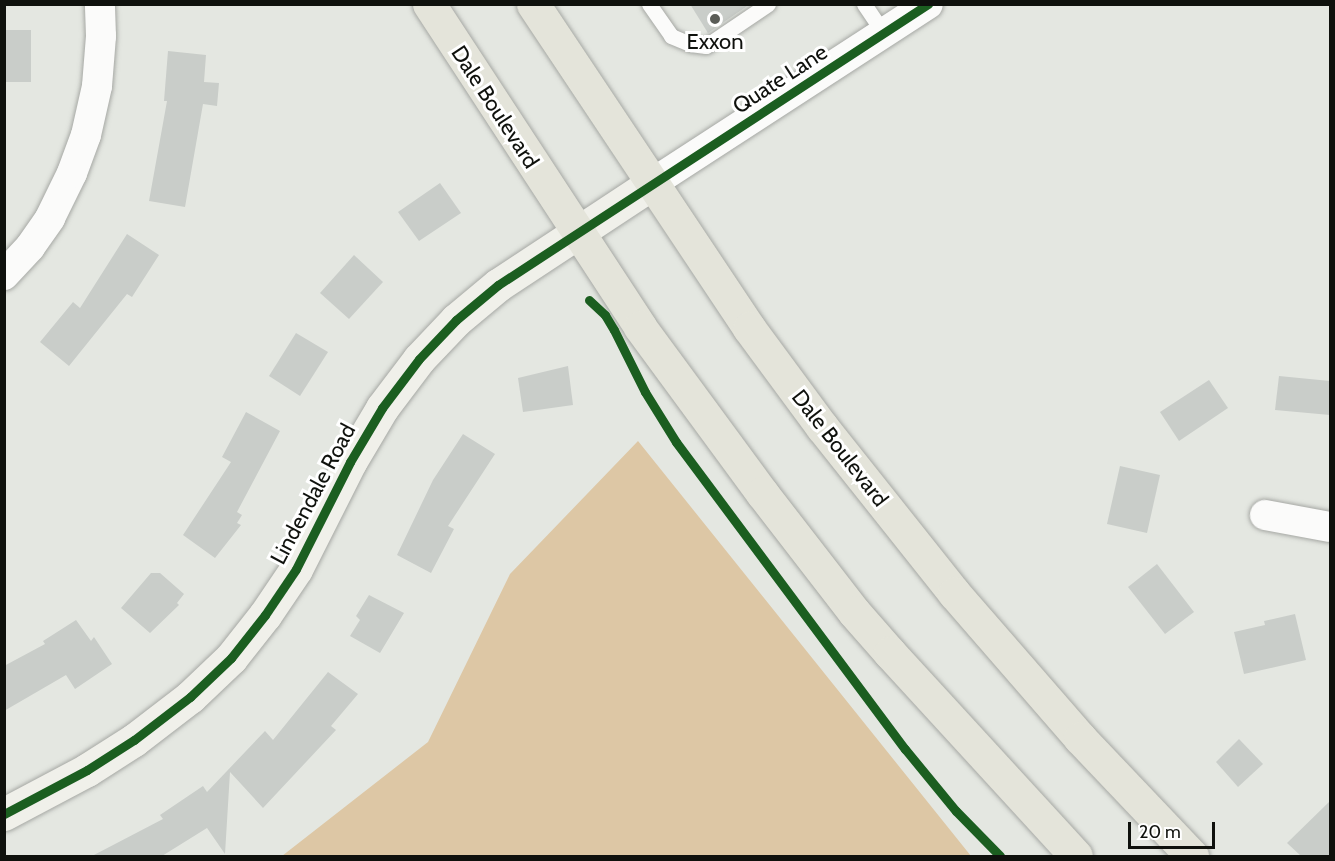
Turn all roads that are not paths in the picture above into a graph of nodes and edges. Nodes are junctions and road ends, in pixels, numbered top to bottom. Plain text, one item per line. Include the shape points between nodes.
1 (100, 4) edge
2 (429, 4) edge
3 (533, 4) edge
4 (649, 4) edge
5 (768, 4) edge
6 (864, 4) edge
7 (928, 4) edge
8 (885, 35) junction
9 (651, 184) junction
10 (578, 233) junction
11 (4, 275) edge
12 (1264, 515) dead end
13 (1330, 527) edge
14 (4, 813) edge
15 (1076, 856) edge
16 (1192, 856) edge

1 - 11 street via 97,86 86,135 50,218
2 - 10 main road, Dale Boulevard
3 - 9 main road, Dale Boulevard
4 - 5 lane via 671,36 706,46
6 - 8 lane
7 - 8 street, Quate Lane
8 - 9 street, Quate Lane
9 - 10 street, Lindendale Road
9 - 16 main road, Dale Boulevard via 822,428 954,593 1080,738
10 - 14 street, Lindendale Road via 498,285 456,320 419,359 382,408 350,462 296,569 231,658 190,697 135,740
10 - 15 main road, Dale Boulevard via 640,327 854,612
12 - 13 street

